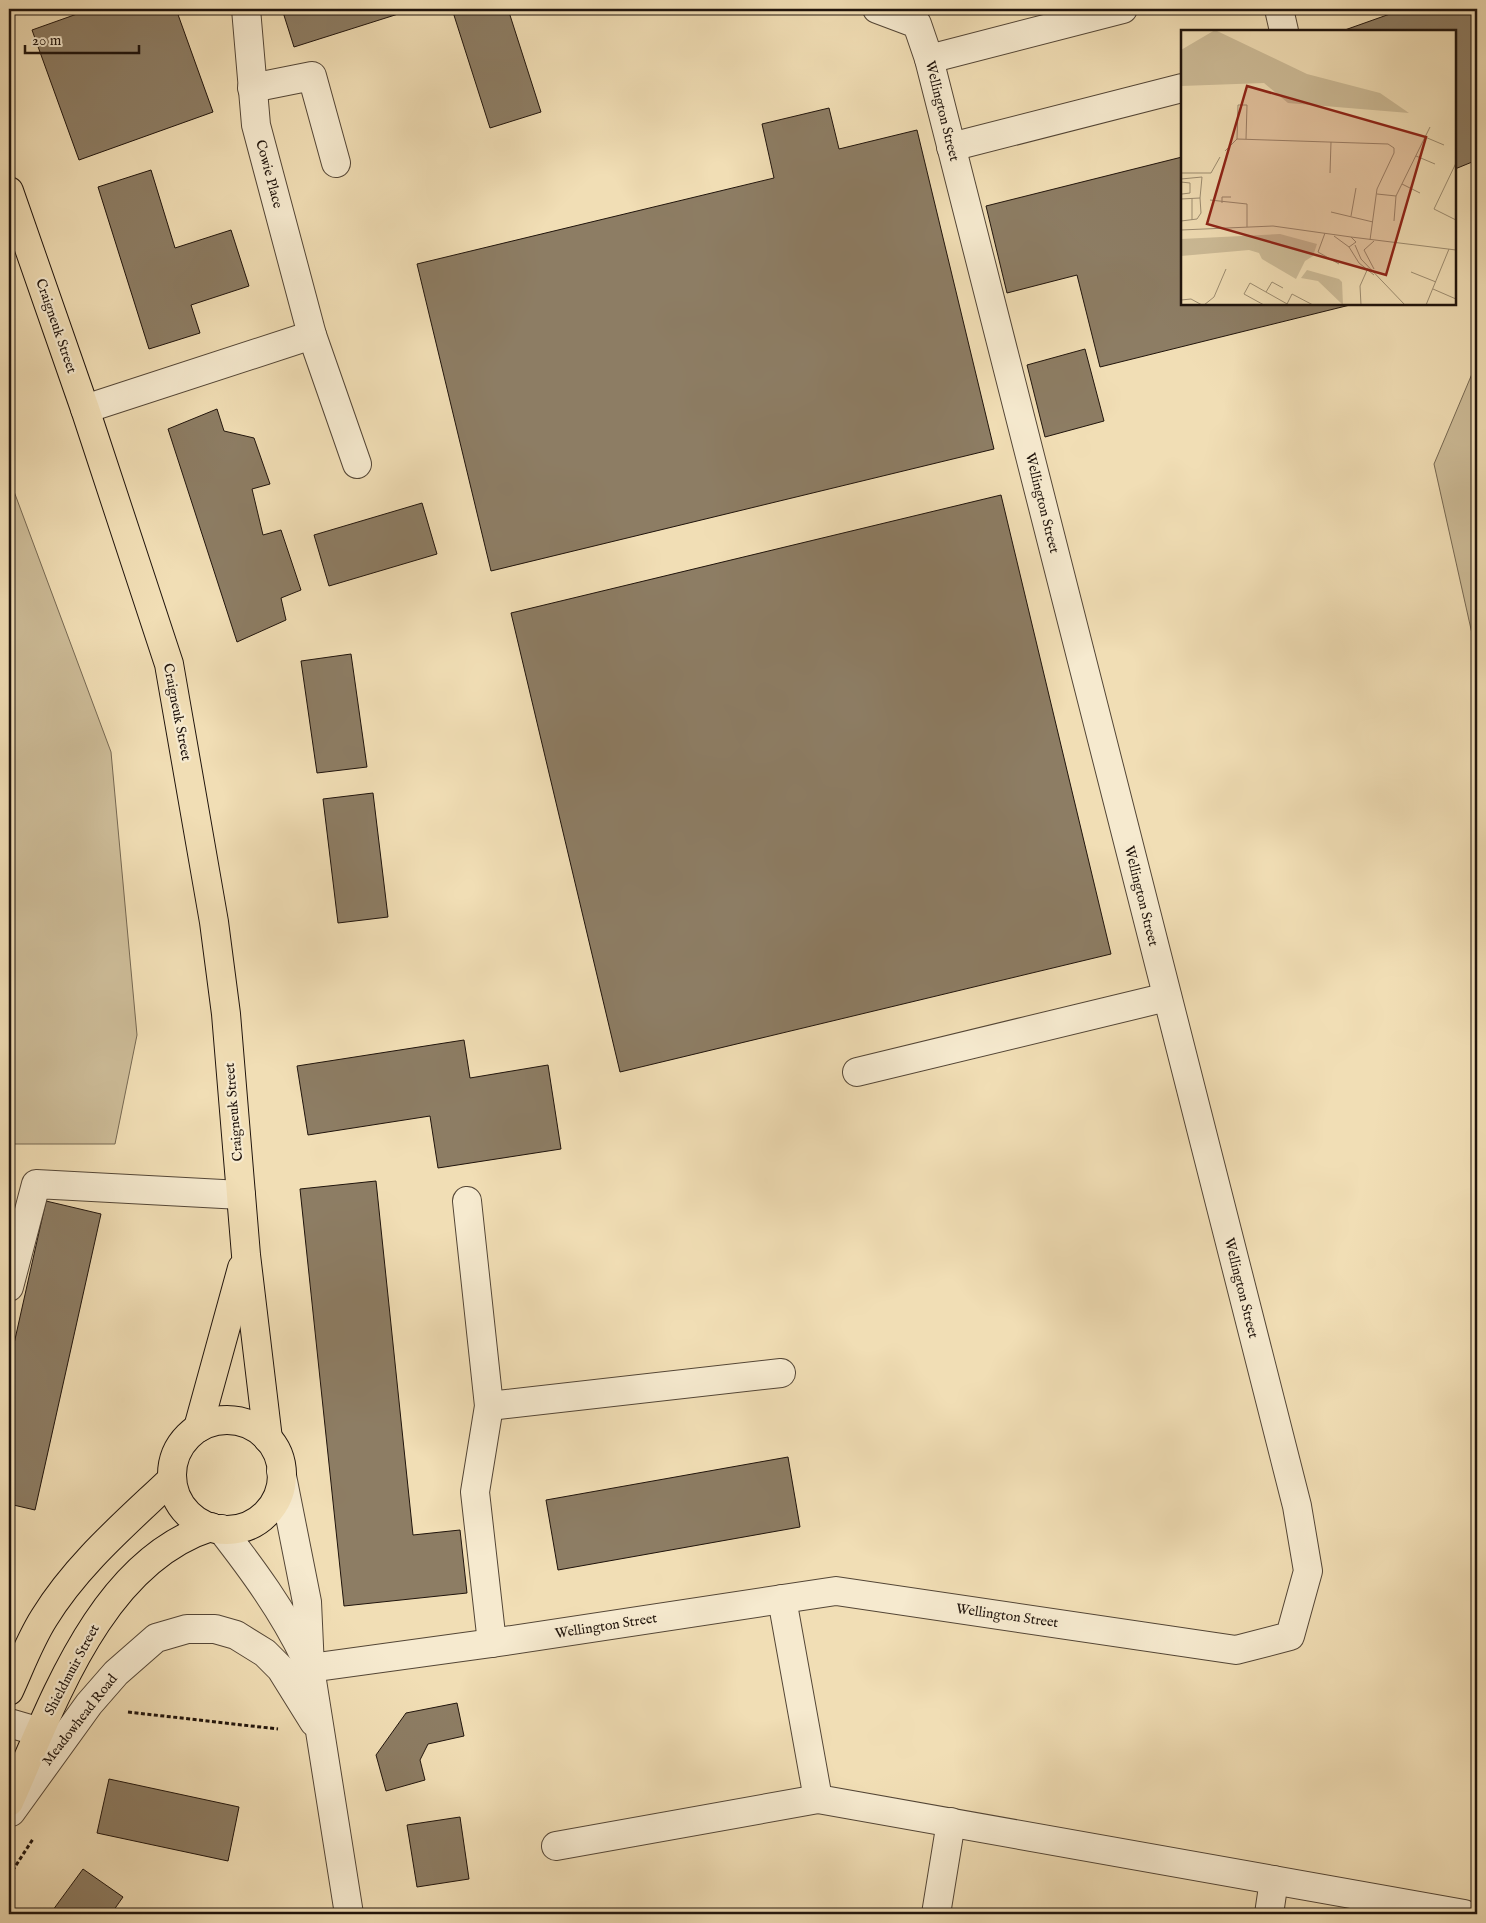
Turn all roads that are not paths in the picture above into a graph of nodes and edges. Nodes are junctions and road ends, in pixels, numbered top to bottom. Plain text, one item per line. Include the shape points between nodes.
1 (246, 9) edge
2 (877, 9) edge
3 (1123, 9) edge
4 (1279, 9) edge
5 (1284, 30) edge
6 (929, 59) junction
7 (252, 88) junction
8 (1181, 88) edge
9 (951, 147) junction
10 (336, 163) dead end
11 (9, 191) edge
12 (312, 335) junction
13 (85, 409) junction
14 (357, 464) dead end
15 (1167, 997) junction
16 (857, 1072) dead end
17 (241, 1195) junction
18 (467, 1201) dead end
19 (246, 1255) junction
20 (9, 1287) edge
21 (781, 1373) dead end
22 (489, 1406) junction
23 (198, 1428) junction
24 (268, 1439) junction
25 (281, 1471) junction
26 (172, 1479) junction
27 (216, 1528) junction
28 (782, 1599) junction
29 (492, 1643) junction
30 (310, 1668) junction
31 (9, 1690) edge
32 (9, 1723) edge
33 (40, 1732) junction
34 (321, 1734) junction
35 (818, 1799) junction
36 (9, 1802) edge
37 (9, 1815) edge
38 (951, 1822) junction
39 (556, 1846) dead end
40 (1274, 1880) junction
41 (349, 1914) edge
42 (936, 1914) edge
43 (1269, 1914) edge
44 (1464, 1914) edge

1 - 7 street, Cowie Place
2 - 6 street, Wellington Street via 917,24
3 - 6 street
4 - 5 street
6 - 9 street, Wellington Street
7 - 10 street via 312,76
7 - 12 street, Cowie Place via 256,125
8 - 9 street
9 - 15 street, Wellington Street
11 - 13 main road, Craigneuk Street
12 - 13 street
12 - 14 street, Cowie Place
13 - 17 main road, Craigneuk Street via 169,664 214,922 226,1014
15 - 16 street
15 - 28 street, Wellington Street via 1297,1506 1308,1571 1290,1636 1236,1650 836,1591
17 - 19 main road, Craigneuk Street
17 - 20 street via 36,1184
18 - 22 street
19 - 23 main road, Craigneuk Street
19 - 24 main road, Craigneuk Street
21 - 22 street
22 - 29 street via 475,1492
23 - 24 main road via 223,1420 240,1421
23 - 26 main road via 180,1446 173,1462
24 - 25 main road via 278,1454
25 - 27 main road via 280,1490 271,1507 258,1520 240,1528
25 - 30 street, Meadowhead Road via 307,1602
26 - 27 main road via 176,1497 187,1513
26 - 31 main road via 91,1558 67,1587 44,1618
27 - 30 street, Meadowhead Road via 260,1581 291,1628
27 - 33 main road, Shieldmuir Street via 197,1531 166,1550 117,1594 89,1632
28 - 29 street, Wellington Street
28 - 35 street
29 - 30 street, Wellington Street
30 - 34 street, Meadowhead Road
32 - 33 street
33 - 36 main road, Shieldmuir Street
34 - 37 street, Meadowhead Road via 281,1669 265,1653 236,1635 215,1628 186,1629 156,1638 116,1673 89,1704
34 - 41 street, Meadowhead Road
35 - 38 street
35 - 39 street
38 - 40 street
38 - 42 street
40 - 43 street
40 - 44 street

